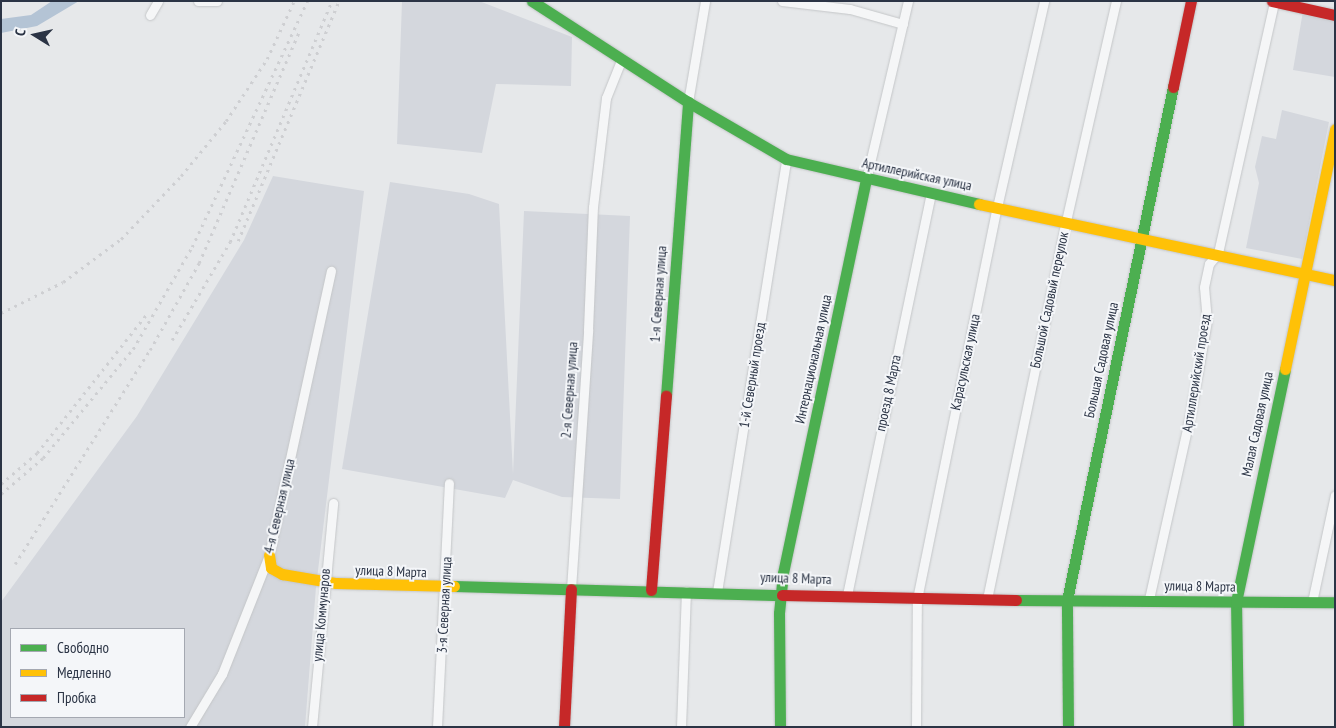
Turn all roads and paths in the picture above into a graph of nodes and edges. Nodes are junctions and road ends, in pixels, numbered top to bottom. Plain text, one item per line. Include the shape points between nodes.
1 (158, 1) edge
2 (198, 1) edge
3 (532, 1) edge
4 (705, 1) edge
5 (782, 1) edge
6 (908, 1) edge
7 (1044, 1) edge
8 (1116, 1) edge
9 (1191, 1) edge
10 (217, 2) edge
11 (1273, 2) edge
12 (150, 15) dead end
13 (1335, 15) edge
14 (903, 24) junction
15 (622, 58) junction
16 (688, 102) junction
17 (1335, 130) edge
18 (786, 159) junction
19 (866, 180) junction
20 (930, 192) junction
21 (997, 207) junction
22 (1066, 221) junction
23 (1142, 237) junction
24 (1218, 253) junction
25 (331, 272) dead end
26 (1303, 273) junction
27 (1335, 280) edge
28 (449, 483) dead end
29 (1335, 495) edge
30 (333, 504) dead end
31 (269, 556) junction
32 (271, 568) junction
33 (260, 574) junction
34 (324, 583) junction
35 (444, 588) junction
36 (571, 589) junction
37 (651, 590) junction
38 (686, 591) junction
39 (718, 592) junction
40 (781, 593) junction
41 (847, 595) junction
42 (916, 599) junction
43 (1149, 599) junction
44 (987, 600) junction
45 (1067, 600) junction
46 (1236, 602) junction
47 (1312, 602) junction
48 (1335, 602) edge
49 (190, 727) edge
50 (312, 727) edge
51 (437, 727) edge
52 (564, 727) edge
53 (681, 727) edge
54 (780, 727) edge
55 (916, 727) edge
56 (1068, 727) edge
57 (1238, 727) edge

1 - 12 street
2 - 10 street
3 - 15 street, Артиллерийская улица
4 - 16 street, 1-я Северная улица
5 - 14 street via 850,9
6 - 14 street, Интернациональная улица
7 - 21 street, Карасульская улица
8 - 22 street, Большой Садовый переулок
9 - 23 street, Большая Садовая улица
11 - 13 street
11 - 24 street, Артиллерийский проезд
14 - 19 street, Интернациональная улица
15 - 16 street, Артиллерийская улица
15 - 36 street, 2-я Северная улица via 606,98 593,207
16 - 18 street, Артиллерийская улица
16 - 37 street, 1-я Северная улица
17 - 26 street, Малая Садовая улица
18 - 19 street, Артиллерийская улица
18 - 39 street, 1-й Северный проезд
19 - 20 street, Артиллерийская улица
19 - 40 street, Интернациональная улица
20 - 21 street, Артиллерийская улица
20 - 41 street, проезд 8 Марта
21 - 22 street, Артиллерийская улица
21 - 42 street, Карасульская улица
22 - 23 street, Артиллерийская улица
22 - 44 street, Большой Садовый переулок
23 - 24 street, Артиллерийская улица
23 - 45 street, Большая Садовая улица
24 - 26 street, Артиллерийская улица
24 - 43 street, Артиллерийский проезд via 1209,264 1204,287 1207,321 1190,416
25 - 31 street, 4-я Северная улица
26 - 27 street, Артиллерийская улица
26 - 46 street, Малая Садовая улица
28 - 35 street, 3-я Северная улица
29 - 47 street
30 - 34 street, улица Коммунаров
31 - 32 street
31 - 33 street, 4-я Северная улица
32 - 33 street
32 - 34 street, улица 8 Марта
33 - 49 street, 4-я Северная улица via 222,674
34 - 35 street, улица 8 Марта
34 - 50 street, улица Коммунаров
35 - 36 street, улица 8 Марта
35 - 51 street, 3-я Северная улица
36 - 37 street, улица 8 Марта
36 - 52 street, 2-я Северная улица
37 - 38 street, улица 8 Марта
38 - 39 street, улица 8 Марта
38 - 53 street
39 - 40 street, улица 8 Марта
40 - 41 street, улица 8 Марта
40 - 54 street, Интернациональная улица
41 - 42 street, улица 8 Марта
42 - 44 street, улица 8 Марта
42 - 55 street, Карасульская улица
43 - 45 street, улица 8 Марта
43 - 46 street, улица 8 Марта
44 - 45 street, улица 8 Марта
45 - 56 street, Большая Садовая улица
46 - 47 street, улица 8 Марта
46 - 57 street, Малая Садовая улица
47 - 48 street, улица 8 Марта

